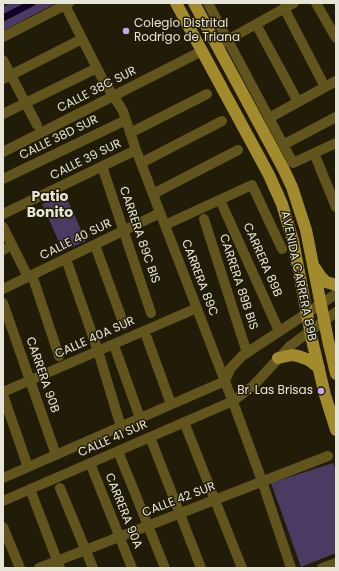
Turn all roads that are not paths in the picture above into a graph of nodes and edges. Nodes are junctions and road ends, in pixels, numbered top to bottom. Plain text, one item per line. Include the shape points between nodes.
1 (176, 3) edge
2 (194, 3) edge
3 (221, 3) edge
4 (294, 3) edge
5 (316, 3) edge
6 (67, 4) edge
7 (210, 6) edge
8 (284, 8) junction
9 (256, 24) junction
10 (3, 37) edge
11 (336, 38) edge
12 (82, 39) junction
13 (228, 40) junction
14 (217, 45) junction
15 (202, 51) junction
16 (3, 60) edge
17 (97, 68) junction
18 (7, 77) edge
19 (336, 80) edge
20 (325, 87) junction
21 (207, 94) dead end
22 (114, 96) junction
23 (298, 102) junction
24 (25, 103) junction
25 (3, 114) edge
26 (336, 117) edge
27 (269, 118) junction
28 (126, 120) junction
29 (222, 121) dead end
30 (37, 125) dead end
31 (130, 133) junction
32 (336, 143) edge
33 (283, 145) junction
34 (136, 150) junction
35 (238, 150) dead end
36 (3, 152) edge
37 (314, 153) junction
38 (141, 163) junction
39 (102, 166) junction
40 (3, 179) edge
41 (153, 194) junction
42 (220, 200) junction
43 (336, 207) edge
44 (160, 213) junction
45 (3, 214) edge
46 (204, 219) dead end
47 (165, 225) junction
48 (3, 227) edge
49 (124, 231) junction
50 (95, 245) junction
51 (282, 249) dead end
52 (66, 259) junction
53 (313, 265) junction
54 (30, 276) junction
55 (336, 285) edge
56 (3, 289) edge
57 (336, 294) edge
58 (3, 303) edge
59 (321, 304) junction
60 (197, 308) junction
61 (336, 312) edge
62 (152, 313) dead end
63 (306, 313) junction
64 (324, 321) junction
65 (124, 325) dead end
66 (279, 331) junction
67 (310, 331) junction
68 (147, 338) dead end
69 (116, 350) dead end
70 (98, 351) junction
71 (247, 353) junction
72 (59, 356) dead end
73 (278, 358) junction
74 (319, 368) junction
75 (336, 374) edge
76 (30, 380) junction
77 (225, 381) junction
78 (3, 393) edge
79 (233, 401) junction
80 (171, 404) junction
81 (140, 418) junction
82 (184, 422) junction
83 (121, 426) junction
84 (336, 430) edge
85 (150, 437) junction
86 (118, 451) junction
87 (56, 455) junction
88 (328, 456) dead end
89 (90, 463) junction
90 (28, 467) junction
91 (3, 478) edge
92 (262, 481) junction
93 (60, 488) dead end
94 (30, 489) junction
95 (215, 500) junction
96 (3, 501) edge
97 (180, 513) junction
98 (148, 526) junction
99 (3, 527) edge
100 (119, 537) junction
101 (85, 550) junction
102 (336, 563) edge
103 (59, 564) edge
104 (20, 568) edge
105 (39, 568) edge
106 (93, 568) edge
107 (132, 568) edge
108 (165, 568) edge
109 (201, 568) edge
110 (242, 568) edge
111 (291, 568) edge
112 (322, 568) edge

1 - 15 main road, AVENIDA CARRERA 89B
2 - 14 main road, AVENIDA CARRERA 89B
3 - 7 street
4 - 8 street
5 - 11 street
6 - 10 street
6 - 12 street, CARRERA 89C
7 - 13 street
8 - 9 street
8 - 20 street
9 - 13 street
9 - 23 street
12 - 17 street, CARRERA 89C
12 - 18 street
13 - 14 street
13 - 27 street
14 - 53 main road, AVENIDA CARRERA 89B via 292,187 306,230
15 - 22 street, CALLE 38C SUR
15 - 63 main road, AVENIDA CARRERA 89B via 282,204 293,241
16 - 18 street
17 - 22 street, CARRERA 89C
17 - 24 street
18 - 24 street
19 - 20 street
20 - 23 street
21 - 31 street
22 - 28 street, CARRERA 89C
22 - 36 street, CALLE 38C SUR
23 - 27 street
24 - 25 street
24 - 30 street
26 - 33 street
27 - 33 street
28 - 31 street, CARRERA 89C
28 - 40 street, CALLE 38D SUR
29 - 38 street
31 - 34 street, CARRERA 89C
32 - 37 street
33 - 37 street via 293,163
34 - 38 street, CARRERA 89C
34 - 39 street, CALLE 39 SUR
35 - 41 street
37 - 43 street
38 - 41 street, CARRERA 89C
39 - 45 street, CALLE 39 SUR
39 - 49 street, CARRERA 89C BIS
41 - 44 street, CARRERA 89C
42 - 47 street
42 - 51 street via 252,185
42 - 66 street, CARRERA 89B
44 - 47 street, CARRERA 89C
44 - 49 street, CALLE 40 SUR
46 - 71 street, CARRERA 89B BIS
47 - 60 street, CARRERA 89C
48 - 54 street
49 - 50 street, CALLE 40 SUR
49 - 62 street, CARRERA 89C BIS
50 - 52 street, CALLE 40 SUR
50 - 65 street
52 - 54 street, CALLE 40 SUR
52 - 70 street
53 - 55 main road via 326,282
53 - 59 main road, AVENIDA CARRERA 89B
54 - 56 street, CALLE 40 SUR
54 - 72 street
57 - 59 street
58 - 76 street, CARRERA 90B
59 - 63 street
59 - 64 main road, AVENIDA CARRERA 89B
60 - 70 street, CALLE 40A SUR
60 - 77 street, CARRERA 89C
61 - 64 street, CALLE 41 SUR
63 - 66 street
63 - 67 main road, AVENIDA CARRERA 89B
64 - 67 street, CALLE 41 SUR
64 - 75 main road, AVENIDA CARRERA 89B
66 - 71 street
67 - 73 street, CALLE 41 SUR
67 - 74 main road, AVENIDA CARRERA 89B
68 - 80 street
69 - 81 street
70 - 76 street, CALLE 40A SUR
70 - 83 street
71 - 77 street via 230,369
73 - 74 main road via 298,356
73 - 79 street, CALLE 41 SUR via 253,386
74 - 84 main road, AVENIDA CARRERA 89B
76 - 78 street, CALLE 40A SUR
76 - 87 street, CARRERA 90B
77 - 79 street, CARRERA 89C
77 - 80 street, CALLE 41 SUR
78 - 90 street
79 - 82 street, CALLE 41 SUR
79 - 92 street, CARRERA 89C
80 - 81 street, CALLE 41 SUR
81 - 83 street, CALLE 41 SUR
82 - 85 street, CALLE 41 SUR
82 - 95 street
83 - 87 street, CALLE 41 SUR
85 - 86 street, CALLE 41 SUR
85 - 97 street
86 - 89 street, CALLE 41 SUR
86 - 98 street
87 - 90 street, CALLE 41 SUR
88 - 92 street, CALLE 42 SUR
89 - 94 street, CALLE 41 SUR
89 - 100 street, CARRERA 90A
90 - 91 street, CALLE 41 SUR
92 - 95 street, CALLE 42 SUR
92 - 111 street, CARRERA 89C
93 - 101 street
94 - 96 street, CALLE 41 SUR
94 - 103 street
95 - 97 street, CALLE 42 SUR
95 - 110 street
97 - 98 street, CALLE 42 SUR
97 - 109 street
98 - 100 street, CALLE 42 SUR
98 - 108 street
99 - 104 street
100 - 101 street, CALLE 42 SUR
100 - 107 street, CARRERA 90A
101 - 103 street, CALLE 42 SUR
101 - 106 street
102 - 112 street
103 - 105 street, CALLE 42 SUR

